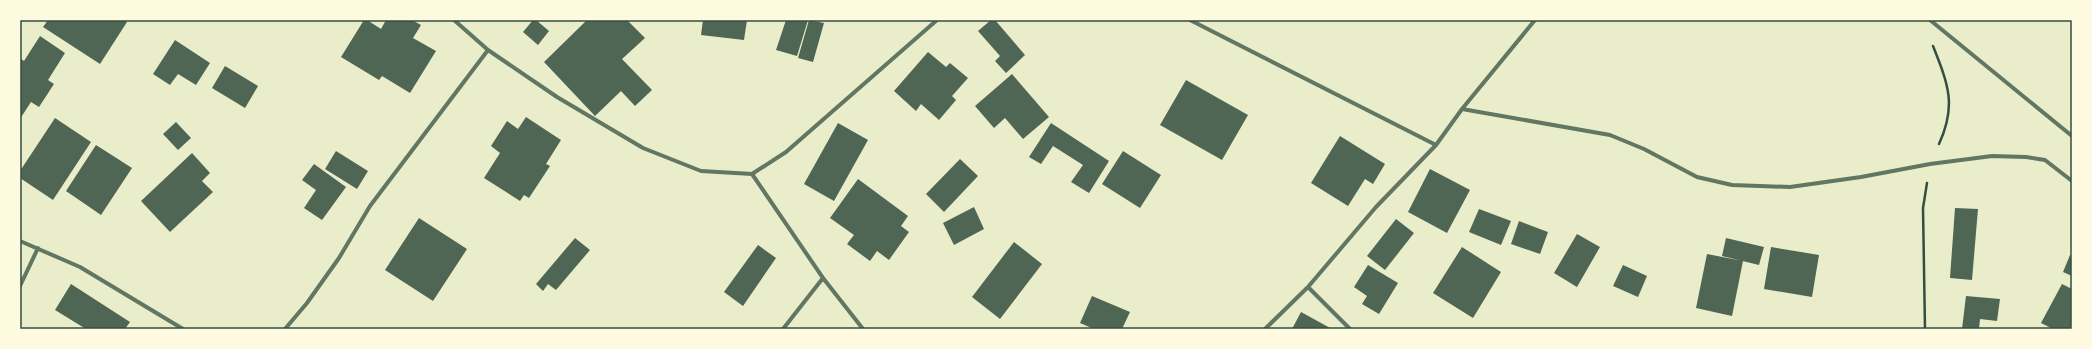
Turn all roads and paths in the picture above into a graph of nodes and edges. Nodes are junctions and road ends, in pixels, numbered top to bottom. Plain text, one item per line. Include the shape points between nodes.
1 (454, 20) edge
2 (937, 20) edge
3 (1190, 20) edge
4 (1535, 20) edge
5 (1930, 20) edge
6 (1931, 42) dead end
7 (488, 50) junction
8 (1462, 109) junction
9 (2072, 136) edge
10 (1436, 145) junction
11 (1930, 164) junction
12 (752, 174) junction
13 (2072, 181) edge
14 (20, 240) edge
15 (38, 248) junction
16 (823, 278) junction
17 (20, 286) edge
18 (1308, 287) junction
19 (183, 329) edge
20 (285, 329) edge
21 (783, 329) edge
22 (863, 329) edge
23 (1265, 329) edge
24 (1350, 329) edge
25 (1925, 329) edge

1 - 7 street
2 - 12 street via 786,152
3 - 10 street
4 - 8 street
5 - 9 street
6 - 11 path via 1942,68 1950,104 1944,132
7 - 12 street via 557,97 643,148 701,170
7 - 20 street via 370,206 339,258
8 - 10 street
8 - 11 street via 1610,135 1644,149 1697,177 1732,185 1790,187
10 - 18 street via 1376,207
11 - 13 street via 1992,156 2026,157 2045,160
11 - 25 path via 1923,208
12 - 16 street
14 - 15 street
15 - 17 street
15 - 19 street via 80,267
16 - 21 street
16 - 22 street
18 - 23 street
18 - 24 street

